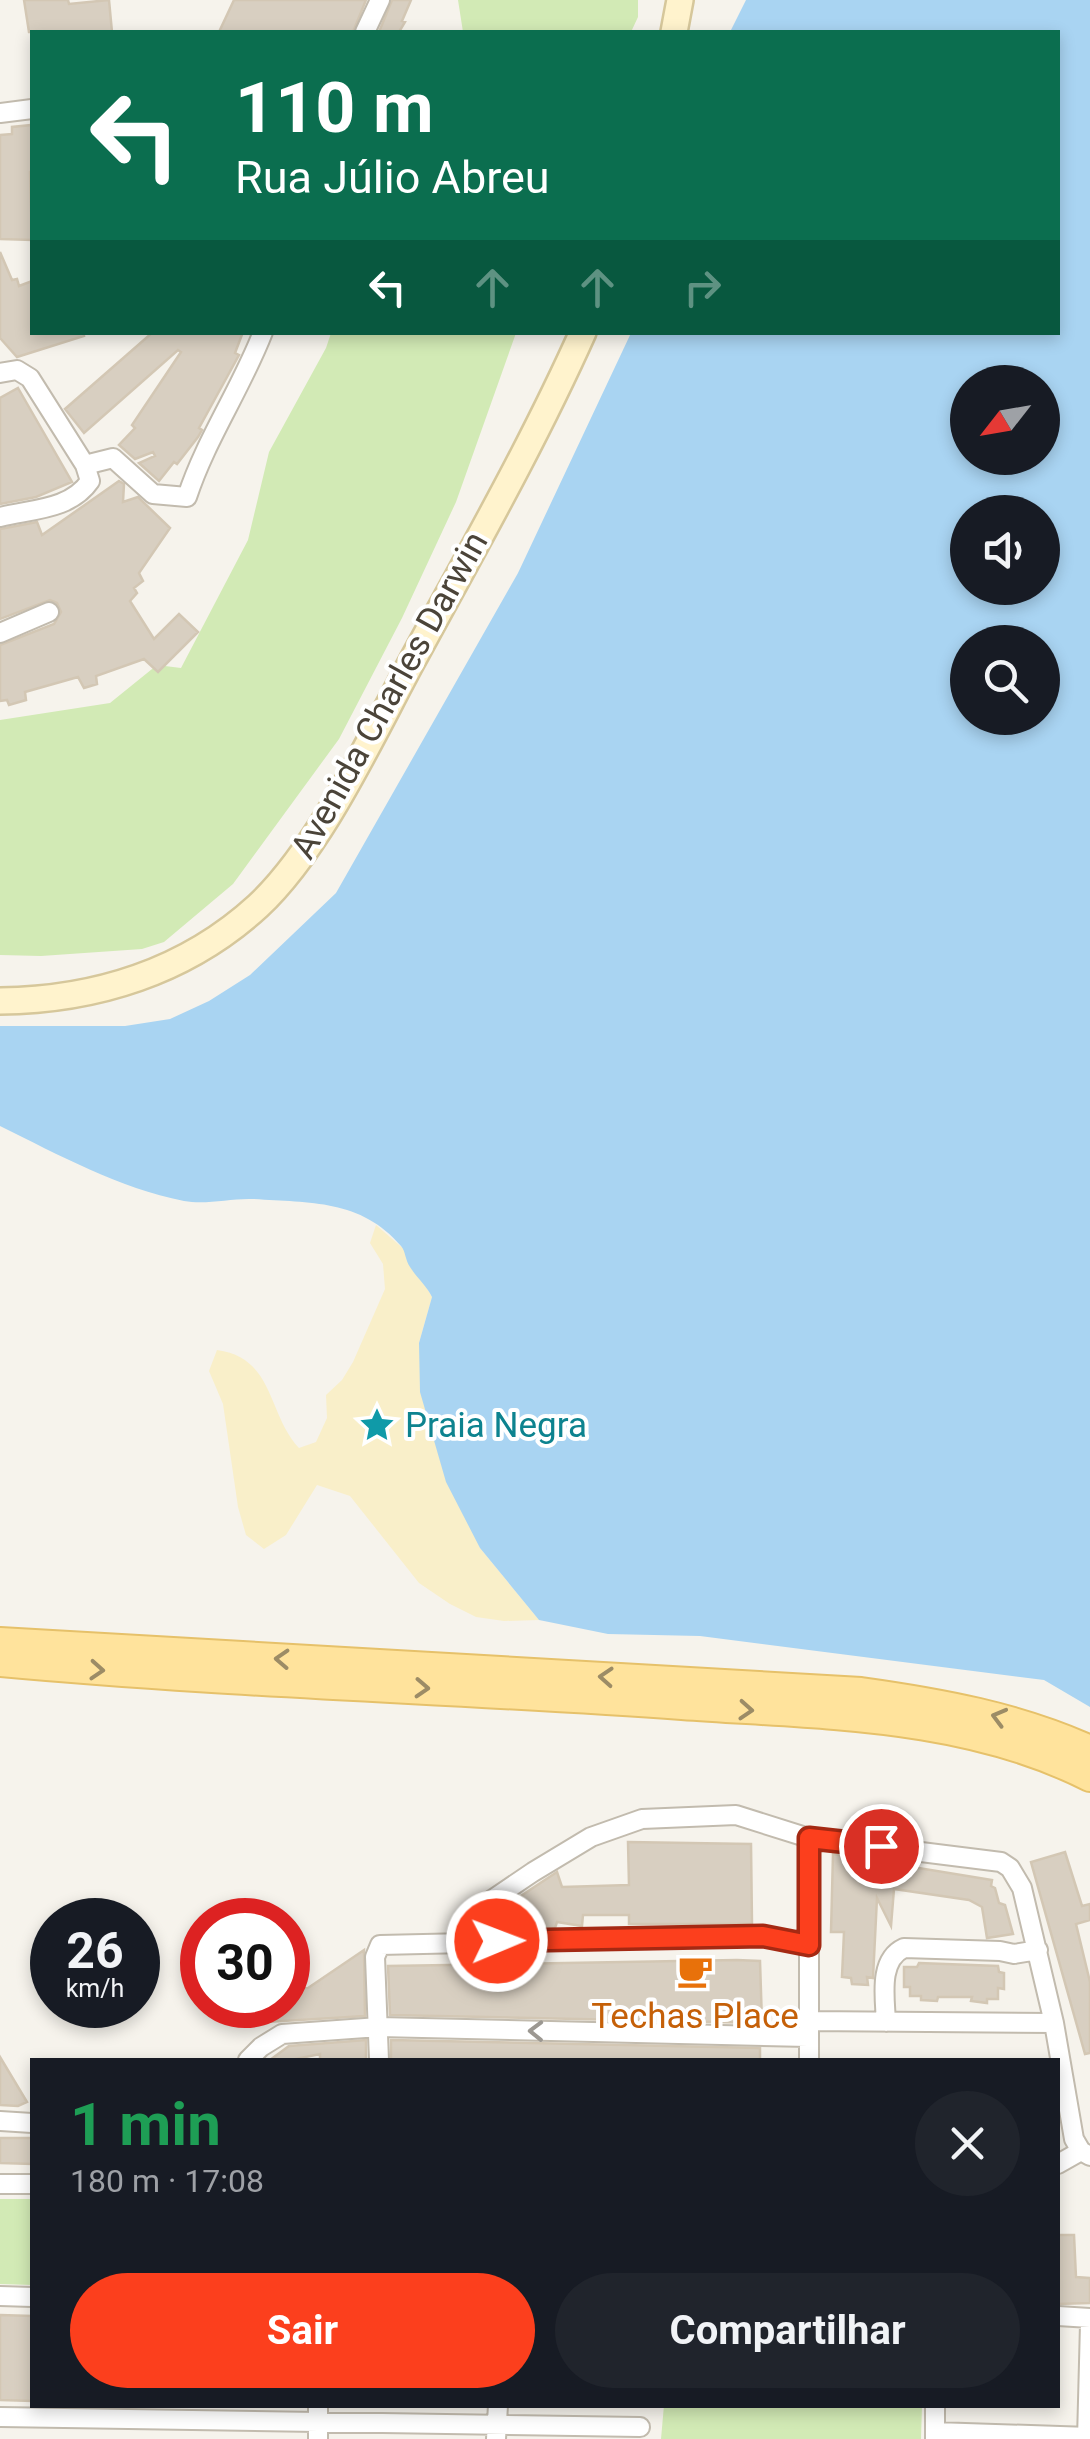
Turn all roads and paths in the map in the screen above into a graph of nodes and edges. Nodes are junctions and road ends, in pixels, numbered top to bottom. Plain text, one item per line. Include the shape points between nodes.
1 (380, 0) edge
2 (680, 0) edge
3 (366, 30) edge
4 (674, 30) edge
5 (30, 109) edge
6 (0, 113) edge
7 (262, 335) edge
8 (582, 335) edge
9 (0, 372) edge
10 (84, 465) junction
11 (0, 517) edge
12 (49, 612) dead end
13 (0, 634) edge
14 (0, 1000) edge
15 (0, 1642) edge
16 (0, 1662) edge
17 (1090, 1750) edge
18 (1090, 1777) edge
19 (809, 1838) junction
20 (459, 1942) junction
21 (809, 1945) junction
22 (1038, 1950) junction
23 (886, 2022) junction
24 (1054, 2023) junction
25 (378, 2028) junction
26 (808, 2029) junction
27 (250, 2058) edge
28 (380, 2058) edge
29 (809, 2058) edge
30 (0, 2121) edge
31 (30, 2123) edge
32 (1076, 2147) edge
33 (0, 2184) edge
34 (30, 2184) edge
35 (0, 2296) edge
36 (30, 2297) edge
37 (1060, 2316) edge
38 (1090, 2321) edge
39 (642, 2408) edge
40 (935, 2408) edge
41 (0, 2416) edge
42 (318, 2422) edge
43 (497, 2422) edge
44 (639, 2433) edge
45 (935, 2436) edge
46 (1088, 2438) edge

1 - 3 street
2 - 4 main road
5 - 6 street
7 - 10 street via 187,497 154,494 113,458
8 - 14 main road, Avenida Charles Darwin via 392,698 288,874 229,930 150,975 84,994
9 - 10 street via 17,370 30,378
10 - 11 street via 90,481 67,503
12 - 13 street
17 -> 15 main road via 996,1716 861,1692
16 -> 18 main road via 898,1720 1010,1745
19 - 20 street via 736,1816 642,1820 591,1838 533,1872 477,1910
19 - 21 street
19 - 22 street via 988,1858 1010,1868
20 - 21 street via 763,1936
20 - 25 street via 380,1944
21 - 26 street
22 - 23 street via 904,1948 889,1962
22 - 24 street
23 - 24 street
23 - 26 street
24 - 32 street
26 -> 25 street
25 - 27 street via 282,2034
25 - 28 street
26 - 29 street
30 - 31 street
33 - 34 street
35 - 36 street
37 - 38 street
38 - 46 street
39 - 44 street
40 - 45 street
41 - 42 street
42 - 43 street
43 - 44 street
45 - 46 street

